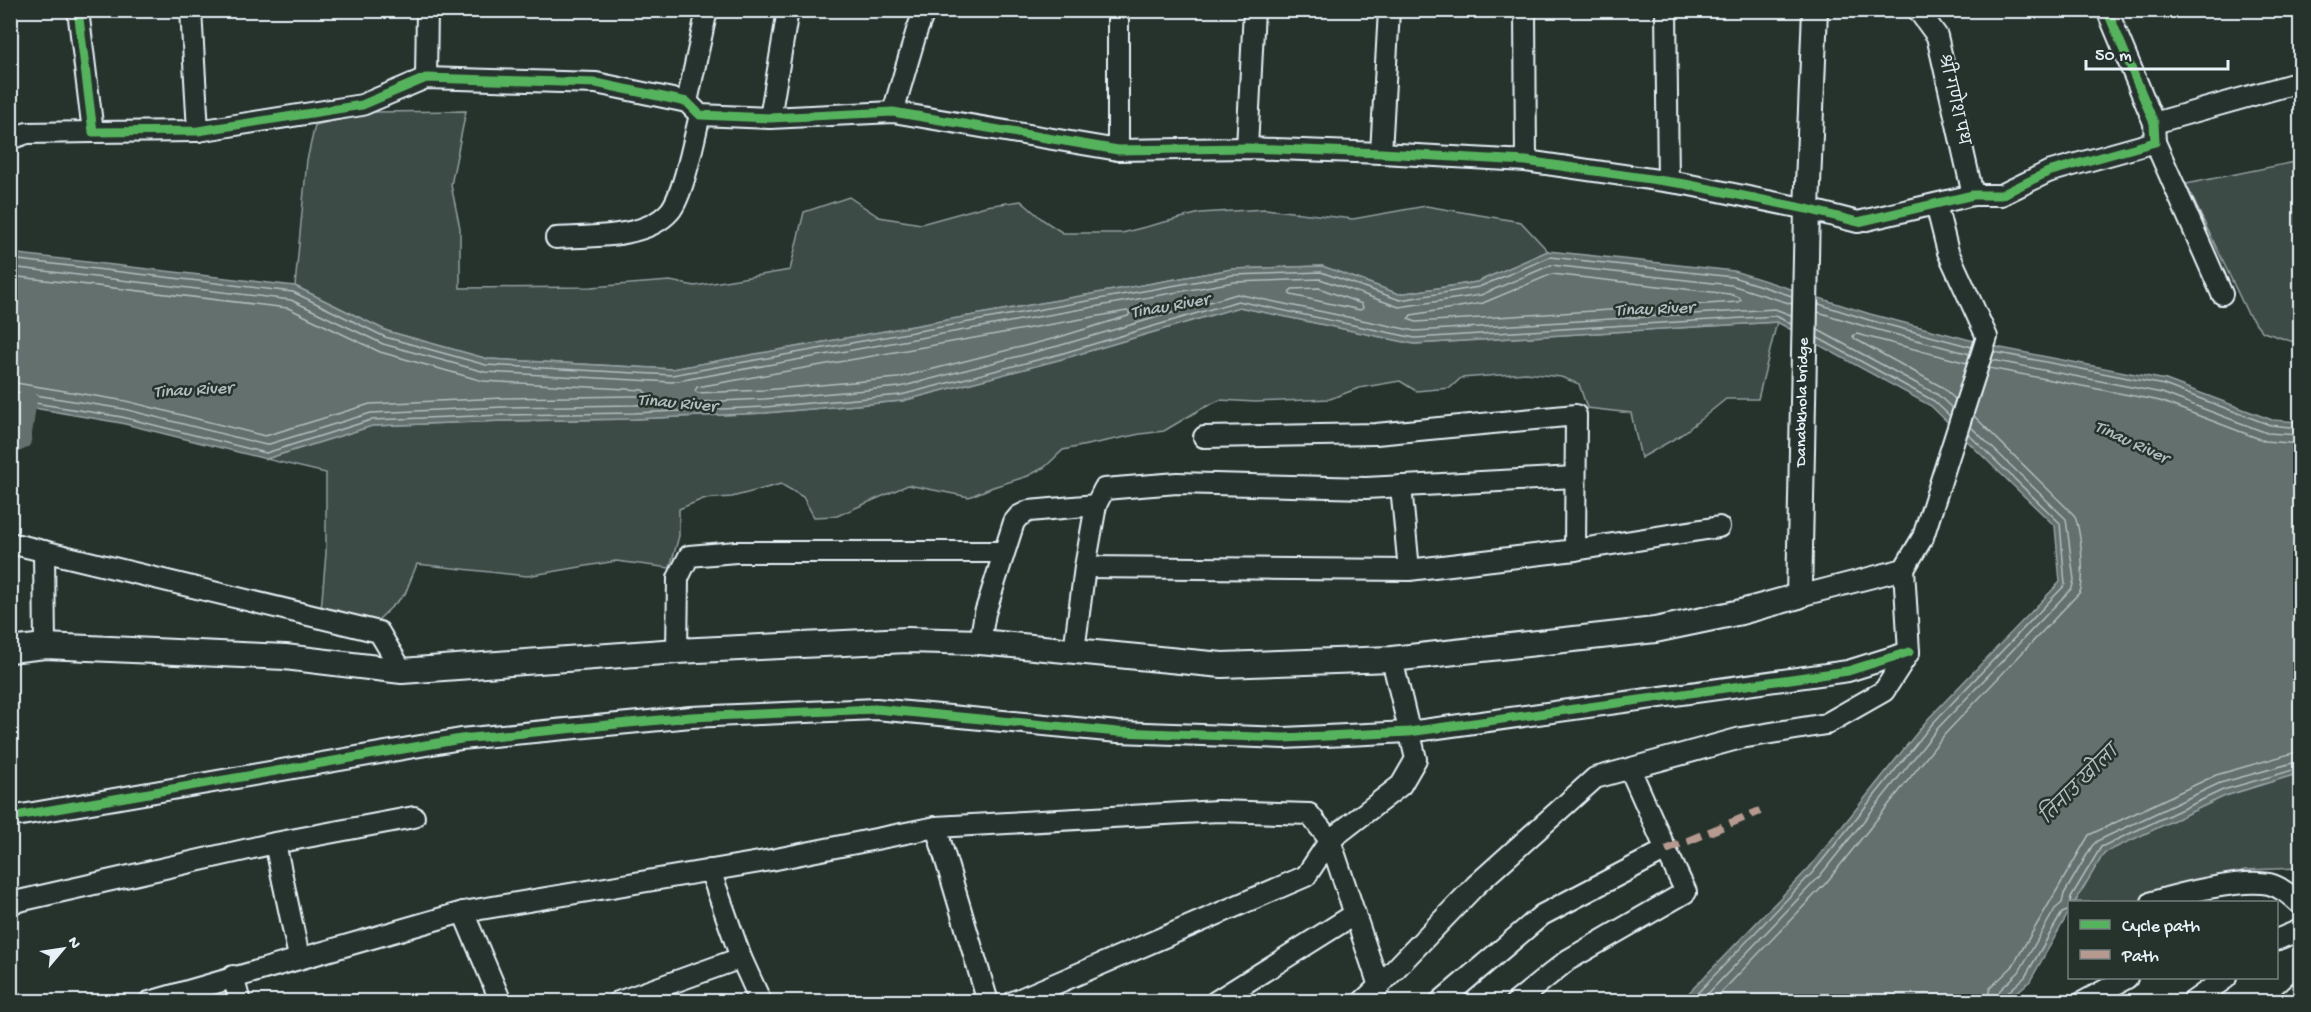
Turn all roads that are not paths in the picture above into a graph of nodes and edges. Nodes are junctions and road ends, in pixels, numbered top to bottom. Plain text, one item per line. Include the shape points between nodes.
1 (78, 10) edge
2 (191, 10) edge
3 (427, 10) edge
4 (707, 10) edge
5 (788, 10) edge
6 (925, 10) edge
7 (1118, 10) edge
8 (1254, 10) edge
9 (1389, 10) edge
10 (1525, 10) edge
11 (1666, 10) edge
12 (1815, 10) edge
13 (1918, 10) edge
14 (2107, 10) edge
15 (426, 78) junction
16 (2301, 82) edge
17 (694, 108) junction
18 (893, 111) junction
19 (770, 118) junction
20 (198, 131) junction
21 (93, 132) junction
22 (2154, 132) junction
23 (10, 139) edge
24 (1247, 148) junction
25 (1118, 150) junction
26 (1382, 153) junction
27 (1526, 161) junction
28 (1668, 181) junction
29 (1973, 195) junction
30 (1936, 204) junction
31 (1807, 209) junction
32 (556, 238) dead end
33 (2222, 294) dead end
34 (1204, 437) dead end
35 (1575, 477) junction
36 (1401, 486) junction
37 (1095, 505) junction
38 (1719, 527) dead end
39 (10, 543) edge
40 (1575, 550) junction
41 (44, 551) junction
42 (1004, 552) junction
43 (1084, 567) junction
44 (1904, 569) junction
45 (1410, 570) junction
46 (1799, 596) junction
47 (980, 642) junction
48 (45, 646) junction
49 (10, 650) edge
50 (677, 651) junction
51 (1074, 651) junction
52 (1909, 652) junction
53 (1392, 659) junction
54 (402, 671) junction
55 (1409, 732) junction
56 (1630, 769) junction
57 (10, 816) edge
58 (414, 817) dead end
59 (936, 827) junction
60 (1330, 840) junction
61 (275, 843) junction
62 (1666, 850) junction
63 (710, 870) junction
64 (2161, 901) edge
65 (10, 903) edge
66 (2301, 904) edge
67 (463, 912) junction
68 (1355, 914) junction
69 (2301, 930) edge
70 (2278, 940) edge
71 (299, 957) junction
72 (741, 958) junction
73 (233, 976) junction
74 (2225, 979) edge
75 (2117, 980) edge
76 (1379, 986) junction
77 (2301, 991) edge
78 (149, 1002) edge
79 (240, 1002) edge
80 (501, 1002) edge
81 (618, 1002) edge
82 (761, 1002) edge
83 (988, 1002) edge
84 (1013, 1002) edge
85 (1215, 1002) edge
86 (1362, 1002) edge
87 (1440, 1002) edge
88 (1516, 1002) edge
89 (2083, 1002) edge
90 (2192, 1002) edge
91 (2288, 1002) edge

1 - 21 street
2 - 20 street
3 - 15 street
4 - 17 street
5 - 19 street
6 - 18 street
7 - 25 street
8 - 24 street
9 - 26 street
10 - 27 street
11 - 28 street
12 - 31 main road, Danabkhola bridge
13 - 29 street, श्री गणेश पथ via 1937,36
14 - 22 street
15 - 17 street via 596,83
15 - 20 street via 362,105
16 - 22 street
17 - 19 street
17 - 32 street via 684,180 670,211 649,226 613,235
18 - 19 street
18 - 25 street
20 - 21 street
21 - 23 street via 27,133
22 - 29 street via 2048,172 2001,195
22 - 33 street
24 - 25 street
24 - 26 street
26 - 27 street
27 - 28 street
28 - 31 street
29 - 30 street
30 - 31 street via 1858,222
30 - 44 street via 1948,252 1987,337 1923,537
31 - 46 main road, Danabkhola bridge
34 - 35 street via 1376,434 1576,415
35 - 36 street
35 - 40 street
36 - 37 street via 1178,483 1104,489
36 - 45 street
37 - 42 street via 1029,511 1019,516
37 - 43 street
38 - 40 street
39 - 41 street
40 - 45 street
41 - 48 street
41 - 54 street via 379,632
42 - 47 street
42 - 50 street via 736,552 689,556 678,578
43 - 45 street
43 - 51 street
44 - 46 street
44 - 52 street
46 - 53 main road via 1654,630
47 - 50 main road via 907,640
47 - 51 main road
48 - 49 main road
48 - 54 main road via 285,657
50 - 54 main road
51 - 53 main road via 1222,665
52 - 55 street via 1848,671
52 - 56 street via 1884,691 1826,724 1741,738
53 - 55 street
55 - 57 street via 1284,738 1118,732 876,709 691,717 461,739
55 - 60 street via 1416,759 1401,784
56 - 62 street
56 - 76 street via 1595,778 1476,885
58 - 61 street
59 - 60 street via 1218,811 1309,814
59 - 63 street
59 - 83 street
60 - 68 street
60 - 84 street via 1306,876
61 - 65 street
61 - 71 street
62 - 87 street via 1542,915
62 - 88 street via 1686,892 1568,960
63 - 67 street
63 - 72 street
64 - 66 street via 2243,883 2269,884
67 - 71 street
67 - 80 street
68 - 76 street
68 - 85 street
69 - 70 street
71 - 73 street
72 - 81 street
72 - 82 street
73 - 78 street
73 - 79 street
74 - 90 street
75 - 89 street
76 - 86 street
77 - 91 street

